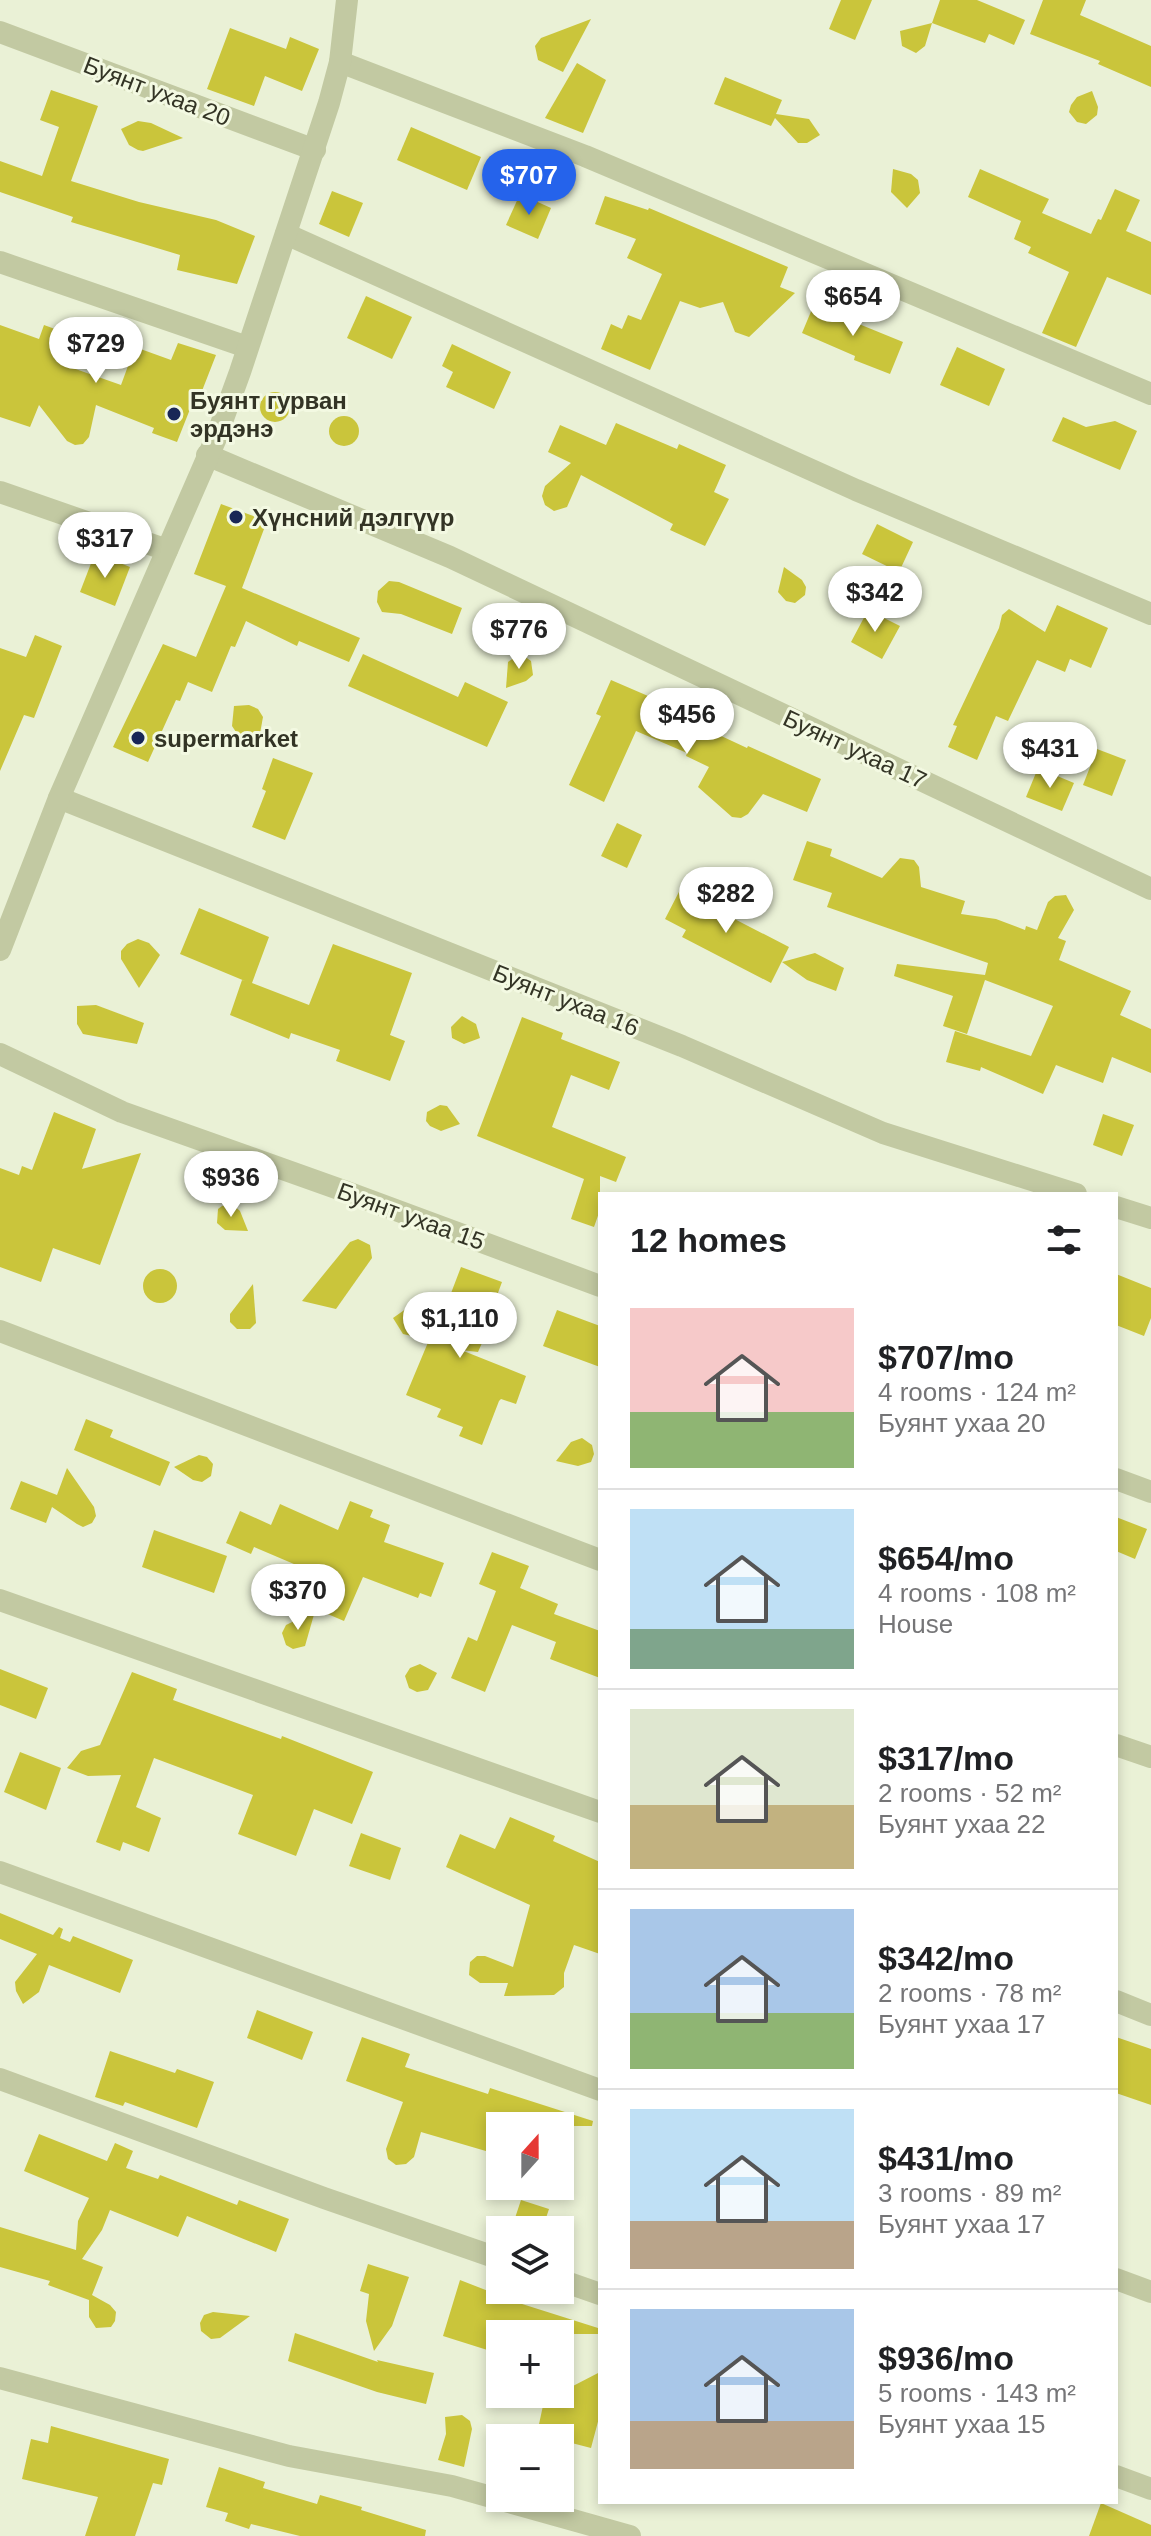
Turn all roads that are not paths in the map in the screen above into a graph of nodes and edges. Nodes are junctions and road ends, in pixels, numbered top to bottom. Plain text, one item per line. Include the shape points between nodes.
1 (347, 0) edge
2 (0, 32) edge
3 (340, 62) junction
4 (315, 150) junction
5 (286, 234) junction
6 (0, 262) edge
7 (247, 347) junction
8 (1151, 394) edge
9 (207, 455) junction
10 (0, 492) edge
11 (167, 550) junction
12 (1151, 614) edge
13 (59, 798) junction
14 (1151, 889) edge
15 (0, 950) edge
16 (0, 1054) edge
17 (1070, 1192) edge
18 (1118, 1208) edge
19 (1151, 1218) edge
20 (598, 1285) edge
21 (0, 1331) edge
22 (1118, 1480) edge
23 (1151, 1492) edge
24 (598, 1559) edge
25 (0, 1600) edge
26 (1118, 1746) edge
27 (1151, 1757) edge
28 (598, 1811) edge
29 (0, 1872) edge
30 (1118, 2002) edge
31 (1151, 2015) edge
32 (0, 2079) edge
33 (598, 2089) edge
34 (486, 2254) edge
35 (1118, 2280) edge
36 (574, 2285) edge
37 (1151, 2292) edge
38 (598, 2293) edge
39 (0, 2378) edge
40 (1118, 2477) edge
41 (1151, 2489) edge
42 (630, 2536) edge

1 - 3 street
2 - 4 street, Буянт ухаа 20
3 - 4 street
3 - 8 street via 585,156
4 - 5 street
5 - 7 street
5 - 12 street via 856,490
6 - 7 street
7 - 9 street
9 - 11 street
9 - 14 street, Буянт ухаа 17 via 450,557
10 - 11 street
11 - 13 street
13 - 15 street
13 - 17 street, Буянт ухаа 16 via 682,1046 883,1133
16 - 20 street, Буянт ухаа 15 via 122,1112
18 - 19 street
21 - 24 street
22 - 23 street
25 - 28 street
26 - 27 street
29 - 33 street
30 - 31 street
32 - 34 street
35 - 37 street
36 - 38 street
39 - 42 street via 289,2456 452,2486
40 - 41 street

